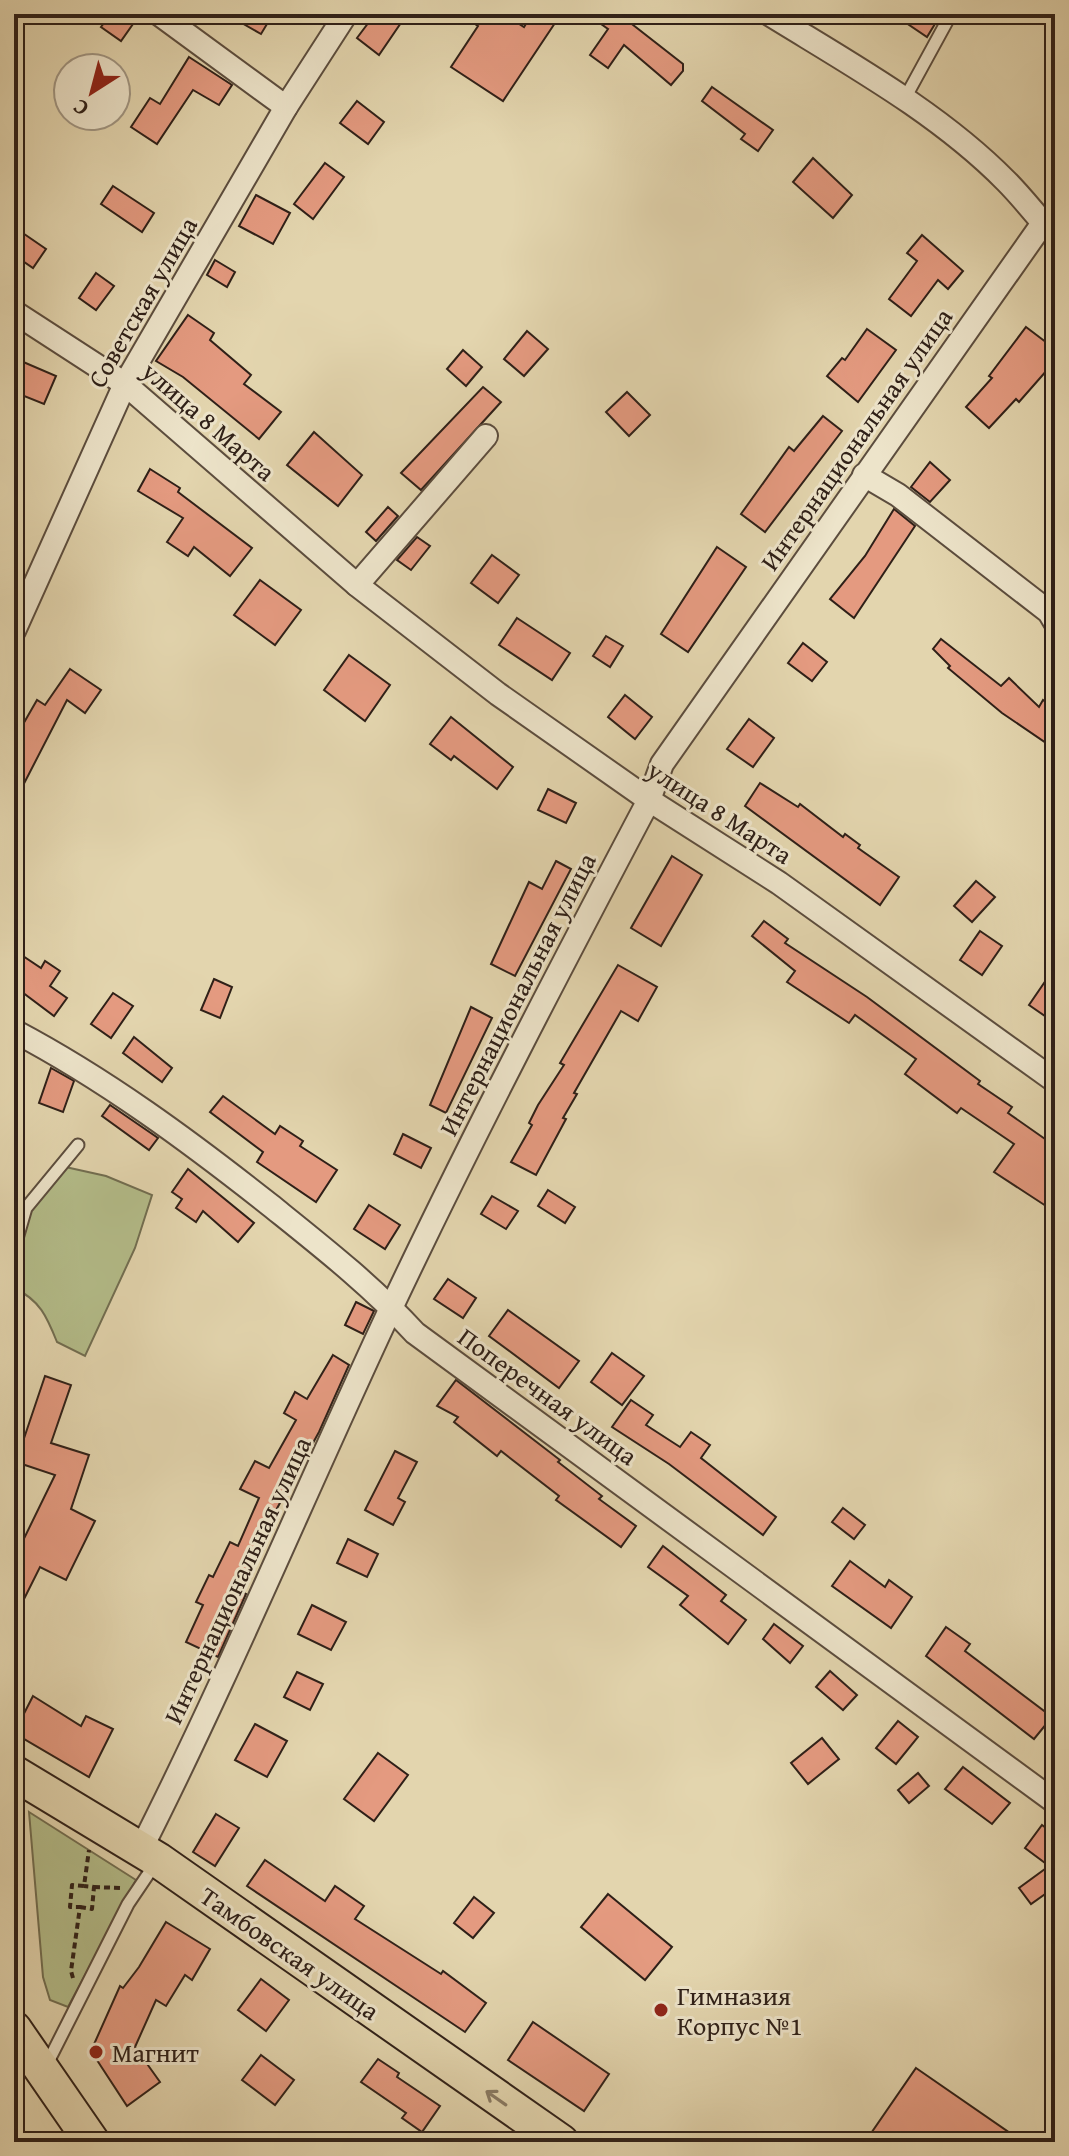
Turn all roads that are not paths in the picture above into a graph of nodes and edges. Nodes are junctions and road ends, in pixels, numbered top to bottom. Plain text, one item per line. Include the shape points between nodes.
1 (159, 14) edge
2 (346, 14) edge
3 (769, 14) edge
4 (951, 14) edge
5 (903, 101) junction
6 (286, 107) junction
7 (1049, 230) edge
8 (14, 312) edge
9 (125, 384) junction
10 (486, 436) dead end
11 (864, 475) junction
12 (357, 585) junction
13 (1055, 622) edge
14 (14, 631) edge
15 (649, 800) junction
16 (14, 1031) edge
17 (1055, 1081) edge
18 (78, 1145) dead end
19 (14, 1249) edge
20 (391, 1308) junction
21 (14, 1773) edge
22 (1055, 1802) edge
23 (149, 1854) junction
24 (14, 2029) edge
25 (44, 2070) junction
26 (92, 2142) edge
27 (561, 2142) edge

1 - 6 street
2 - 6 street, Советская улица
3 - 5 street
4 - 5 lane
5 - 7 street via 1005,180
6 - 9 street, Советская улица
7 - 11 street, Интернациональная улица
8 - 9 street, улица 8 Марта
9 - 12 street, улица 8 Марта
9 - 14 street, Советская улица
10 - 12 street
11 - 13 street via 898,495 1049,612
11 - 15 street, Интернациональная улица via 662,764
12 - 15 street, улица 8 Марта via 498,694
15 - 17 street, улица 8 Марта via 779,883
15 - 20 street, Интернациональная улица via 516,1051
16 - 20 street, Поперечная улица via 78,1065 224,1169 365,1281
18 - 19 lane via 26,1208
20 - 22 street, Поперечная улица via 415,1333
20 - 23 street, Интернациональная улица
21 - 23 main road, Тамбовская улица
23 - 25 lane
27 -> 23 main road, Тамбовская улица
24 - 25 main road
25 - 26 main road

